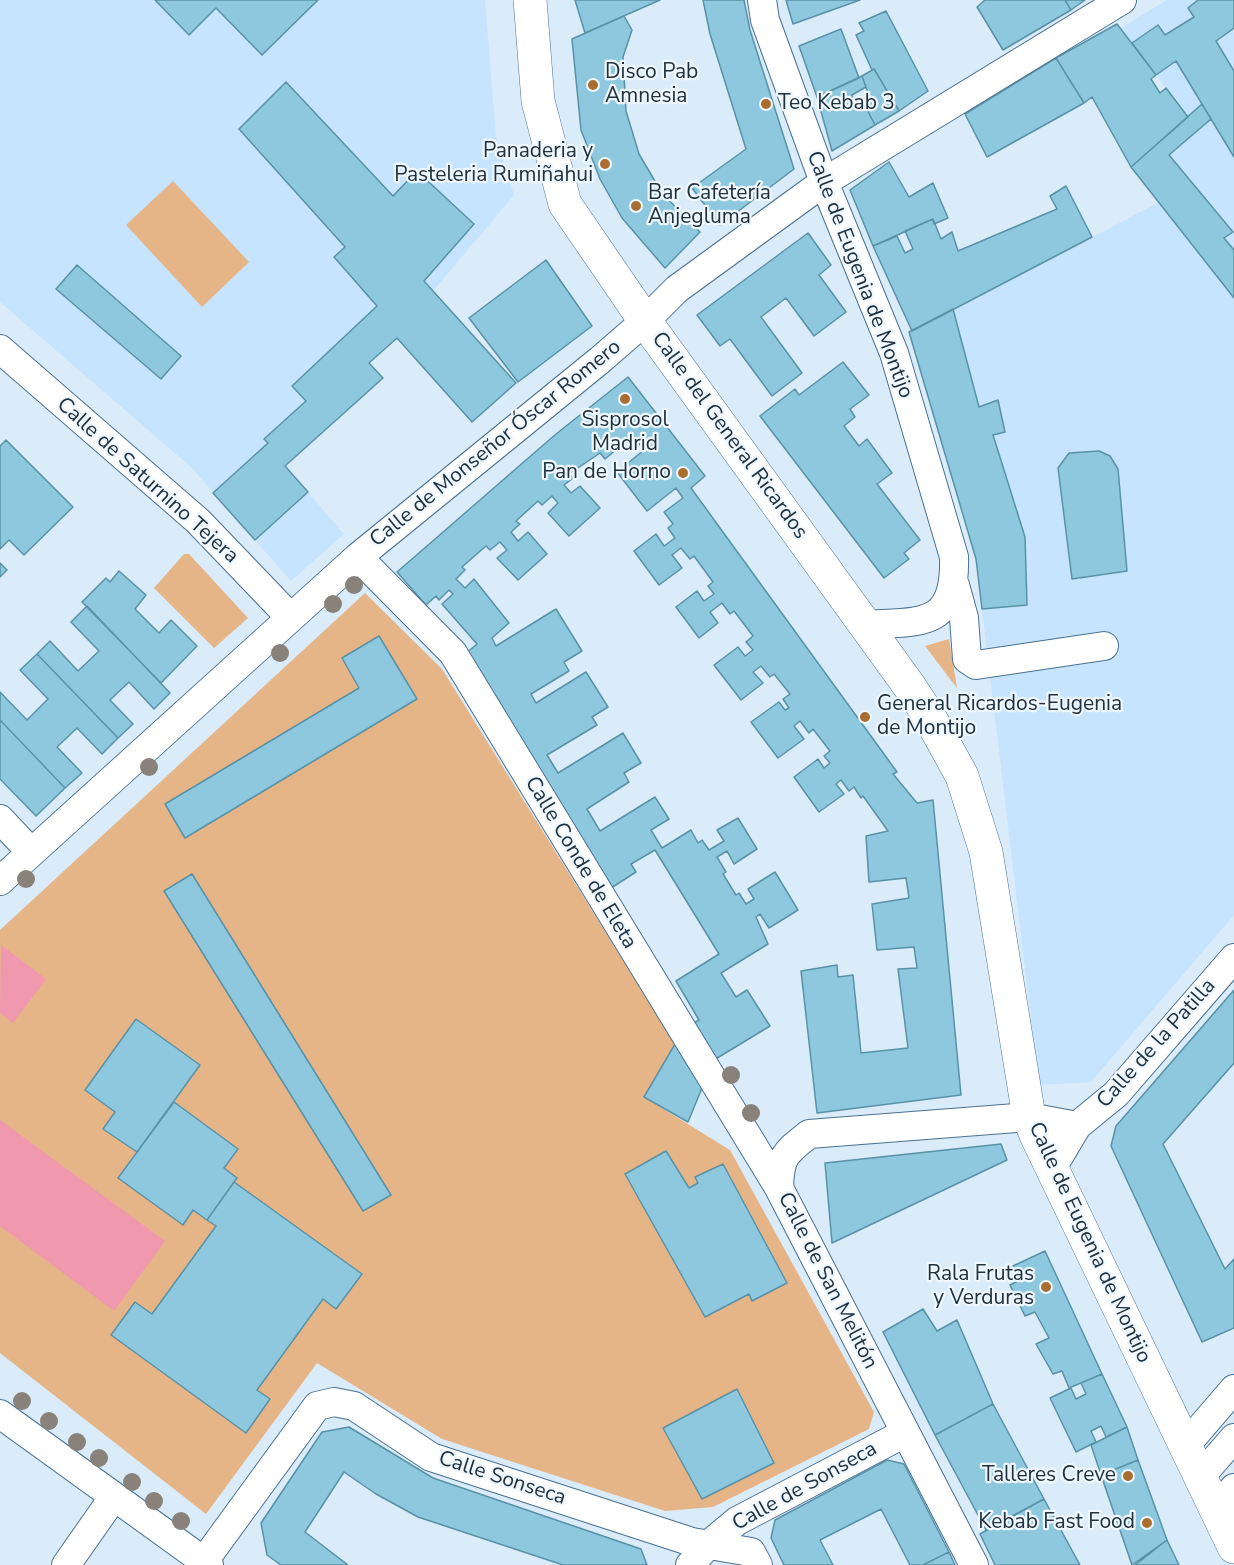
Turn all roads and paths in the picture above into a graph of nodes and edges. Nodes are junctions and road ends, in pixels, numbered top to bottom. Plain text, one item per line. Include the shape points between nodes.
1 (530, 0) edge
2 (762, 0) edge
3 (1122, 0) edge
4 (824, 182) junction
5 (645, 321) junction
6 (5, 363) edge
7 (358, 557) junction
8 (955, 585) junction
9 (290, 617) junction
10 (864, 625) junction
11 (1104, 646) dead end
12 (0, 819) edge
13 (31, 852) junction
14 (987, 852) joint
15 (0, 881) edge
16 (1234, 958) edge
17 (1029, 1117) junction
18 (1077, 1126) junction
19 (1052, 1168) junction
20 (779, 1188) junction
21 (1234, 1389) edge
22 (0, 1414) edge
23 (905, 1433) junction
24 (1234, 1438) edge
25 (1185, 1446) junction
26 (1200, 1477) junction
27 (113, 1498) junction
28 (1225, 1498) edge
29 (1234, 1547) edge
30 (699, 1555) edge
31 (207, 1563) edge
32 (66, 1565) edge
33 (758, 1565) edge
34 (974, 1565) edge

1 - 5 main road, Calle del General Ricardos via 538,101 565,204
2 - 4 street, Calle de Eugenia de Montijo via 765,20
3 - 4 street, Calle de Monseñor Óscar Romero
4 - 5 street, Calle de Monseñor Óscar Romero via 677,289
4 - 8 street, Calle de Eugenia de Montijo via 894,353 954,557
5 - 7 street, Calle de Monseñor Óscar Romero
5 - 10 main road, Calle del General Ricardos
6 - 9 street, Calle de Saturnino Tejera via 198,522
7 - 9 street, Calle de Monseñor Óscar Romero
7 - 20 street, Calle Conde de Eleta via 453,653
8 - 10 street via 943,609 925,621
8 - 11 street, Calle de Eugenia de Montijo via 964,618 967,659 976,665
9 - 13 street, Calle de Monseñor Óscar Romero
10 - 14 main road, Calle del General Ricardos via 929,716 962,776
12 - 13 street
13 - 15 street, Calle de Monseñor Óscar Romero
14 - 17 main road, Calle de Eugenia de Montijo
16 - 18 street, Calle de la Patilla via 1116,1094
17 - 18 street
17 - 19 main road, Calle de Eugenia de Montijo
17 - 20 street, Calle de San Melitón via 809,1134 784,1154
18 - 19 street, Calle de la Patilla
19 - 25 main road, Calle de Eugenia de Montijo
20 - 23 street, Calle de San Melitón
21 - 25 street
22 - 27 street
23 - 30 street, Calle de Sonseca via 736,1521
23 - 34 street, Calle de San Melitón
24 - 26 street
25 - 26 main road, Calle de Eugenia de Montijo
26 - 28 main road, Calle de Eugenia de Montijo
27 - 31 street
27 - 32 street
28 - 29 main road, Calle de Eugenia de Montijo
30 - 31 street, Calle Sonseca via 431,1457 354,1406 334,1402 316,1406
30 - 33 street, Calle Sonseca via 751,1552

